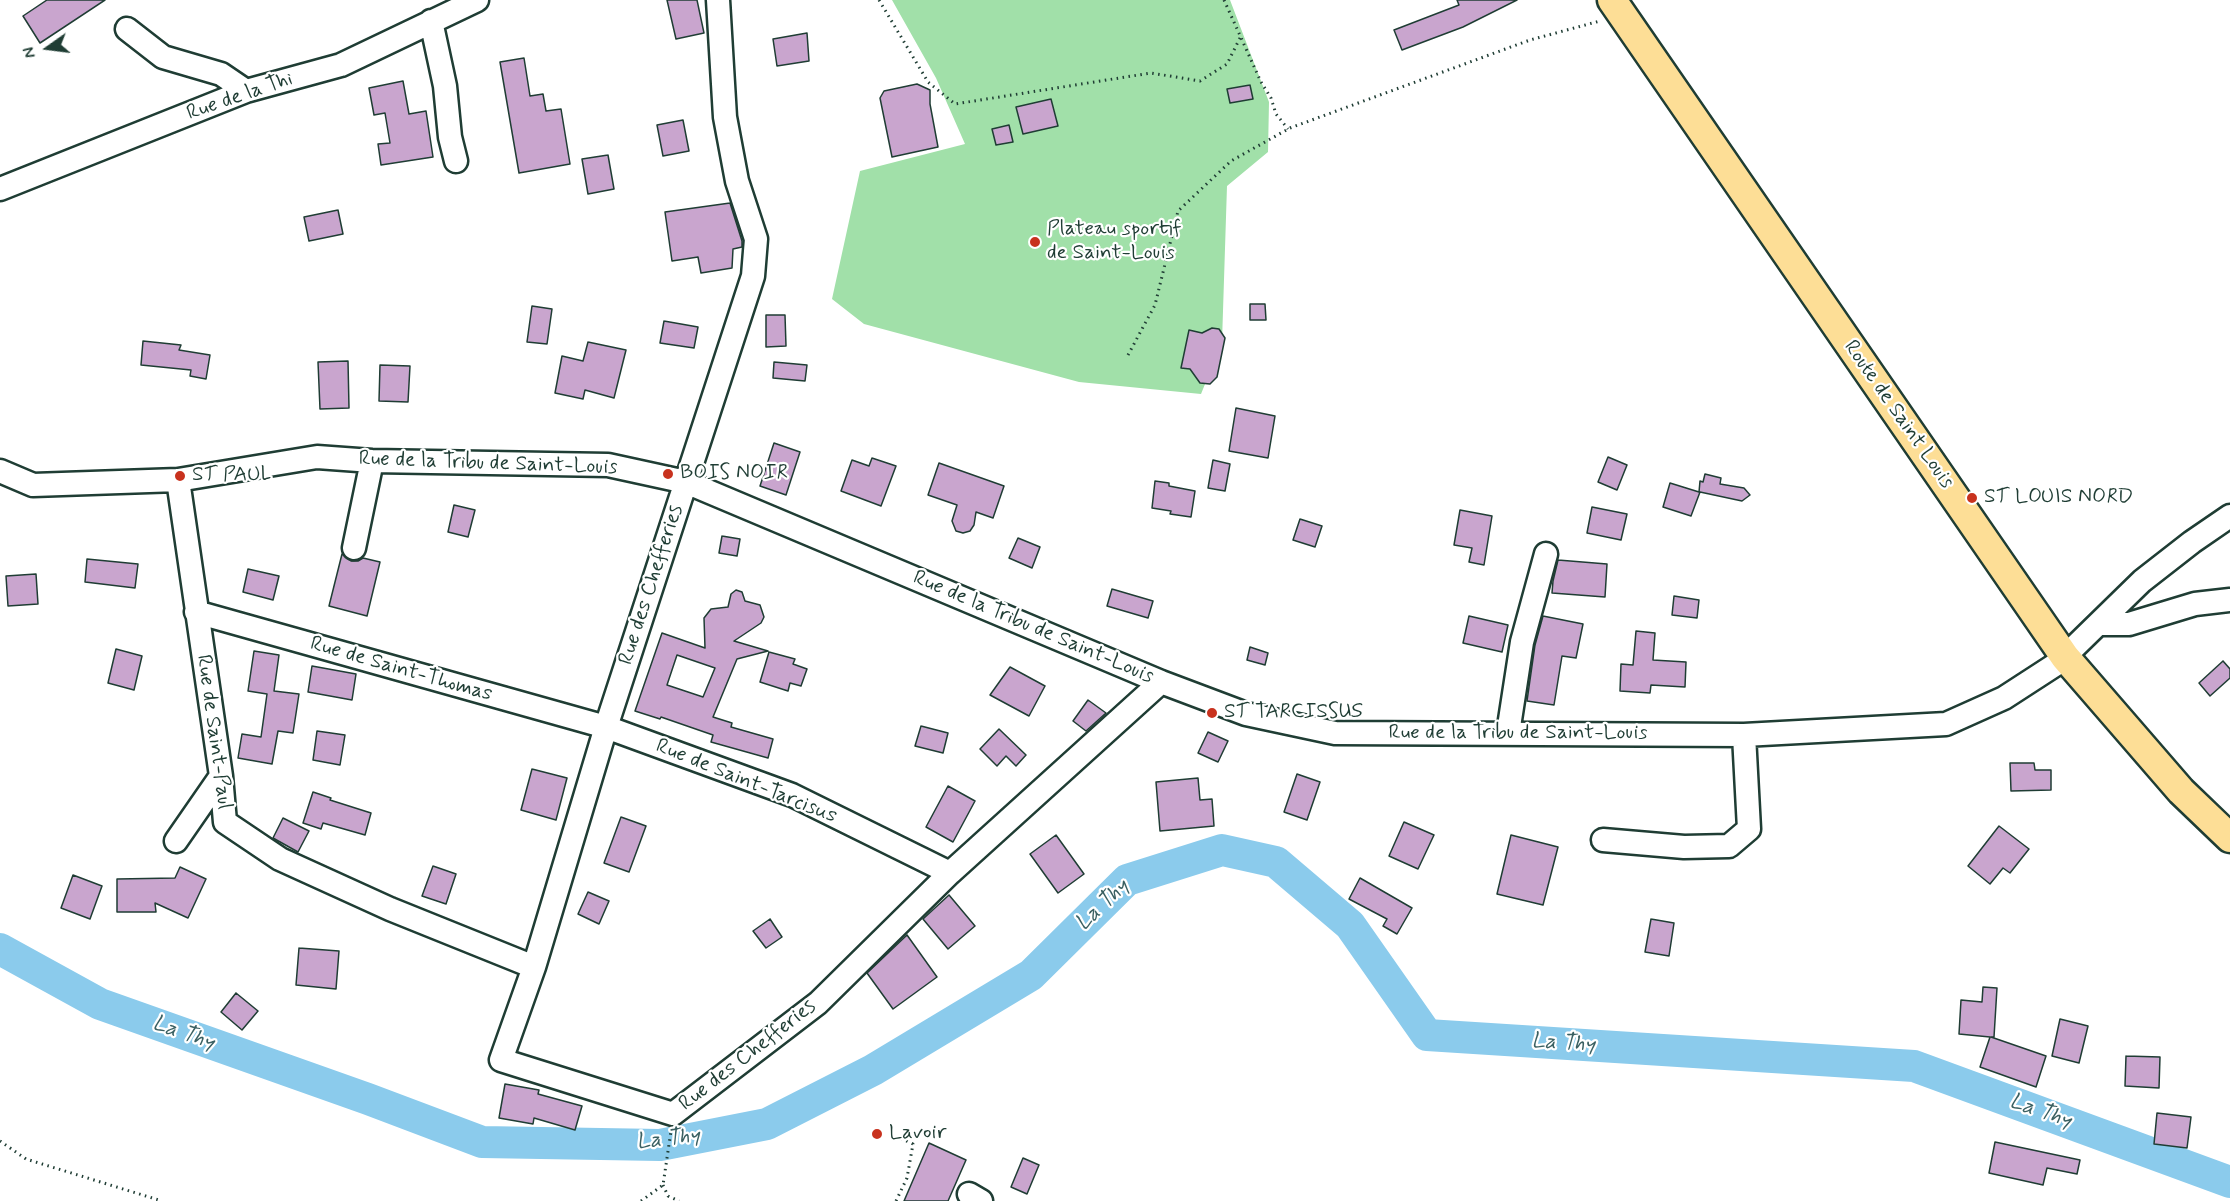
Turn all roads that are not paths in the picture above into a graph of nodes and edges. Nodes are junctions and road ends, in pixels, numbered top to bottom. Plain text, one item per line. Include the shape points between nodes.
1 (477, 0) edge
2 (718, 0) edge
3 (1616, 7) edge
4 (431, 21) junction
5 (127, 29) dead end
6 (246, 91) junction
7 (456, 161) dead end
8 (0, 189) edge
9 (372, 461) junction
10 (0, 471) edge
11 (178, 480) junction
12 (686, 482) junction
13 (2230, 516) edge
14 (354, 548) dead end
15 (1546, 554) dead end
16 (2230, 600) edge
17 (196, 612) junction
18 (2100, 624) junction
19 (2065, 657) junction
20 (1161, 682) junction
21 (606, 727) junction
22 (1508, 733) junction
23 (1744, 735) junction
24 (220, 776) junction
25 (2230, 838) edge
26 (1603, 840) dead end
27 (176, 841) dead end
28 (950, 873) junction
29 (534, 967) junction

1 - 4 street, Rue de la Thi
2 - 12 street, Rue des Chefferies via 725,117 737,181 756,239 753,276
3 - 19 main road, Route de Saint Louis
4 - 6 street, Rue de la Thi via 341,65
4 - 7 street
5 - 6 street via 163,57 221,74
6 - 8 street, Rue de la Thi
9 - 11 street, Rue de la Tribu de Saint-Louis via 317,457
9 - 12 street, Rue de la Tribu de Saint-Louis via 608,465
9 - 14 street
10 - 11 street, Rue de la Tribu de Saint-Louis via 33,485
11 - 17 street, Rue de Saint-Paul
12 - 20 street, Rue de la Tribu de Saint-Louis
12 - 21 street, Rue des Chefferies
13 - 18 street, Rue de la Tribu de Saint-Louis via 2142,580
15 - 22 street via 1522,642
16 - 18 street via 2195,604 2129,624
17 - 21 street, Rue de Saint-Thomas
17 - 24 street, Rue de Saint-Paul
18 - 19 street, Rue de la Tribu de Saint-Louis
19 - 23 street, Rue de la Tribu de Saint-Louis via 2004,698 1946,724
19 - 25 main road, Route de Saint Louis via 2181,791
20 - 22 street, Rue de la Tribu de Saint-Louis via 1246,714 1335,733
20 - 28 street, Rue des Chefferies
21 - 28 street, Rue de Saint-Tarcisus via 792,795
21 - 29 street, Rue des Chefferies
22 - 23 street, Rue de la Tribu de Saint-Louis
23 - 26 street via 1749,829 1729,846 1684,847
24 - 27 street
24 - 29 street, Rue de Saint-Paul via 225,822 280,859
28 - 29 street, Rue des Chefferies via 818,1003 673,1114 501,1060

